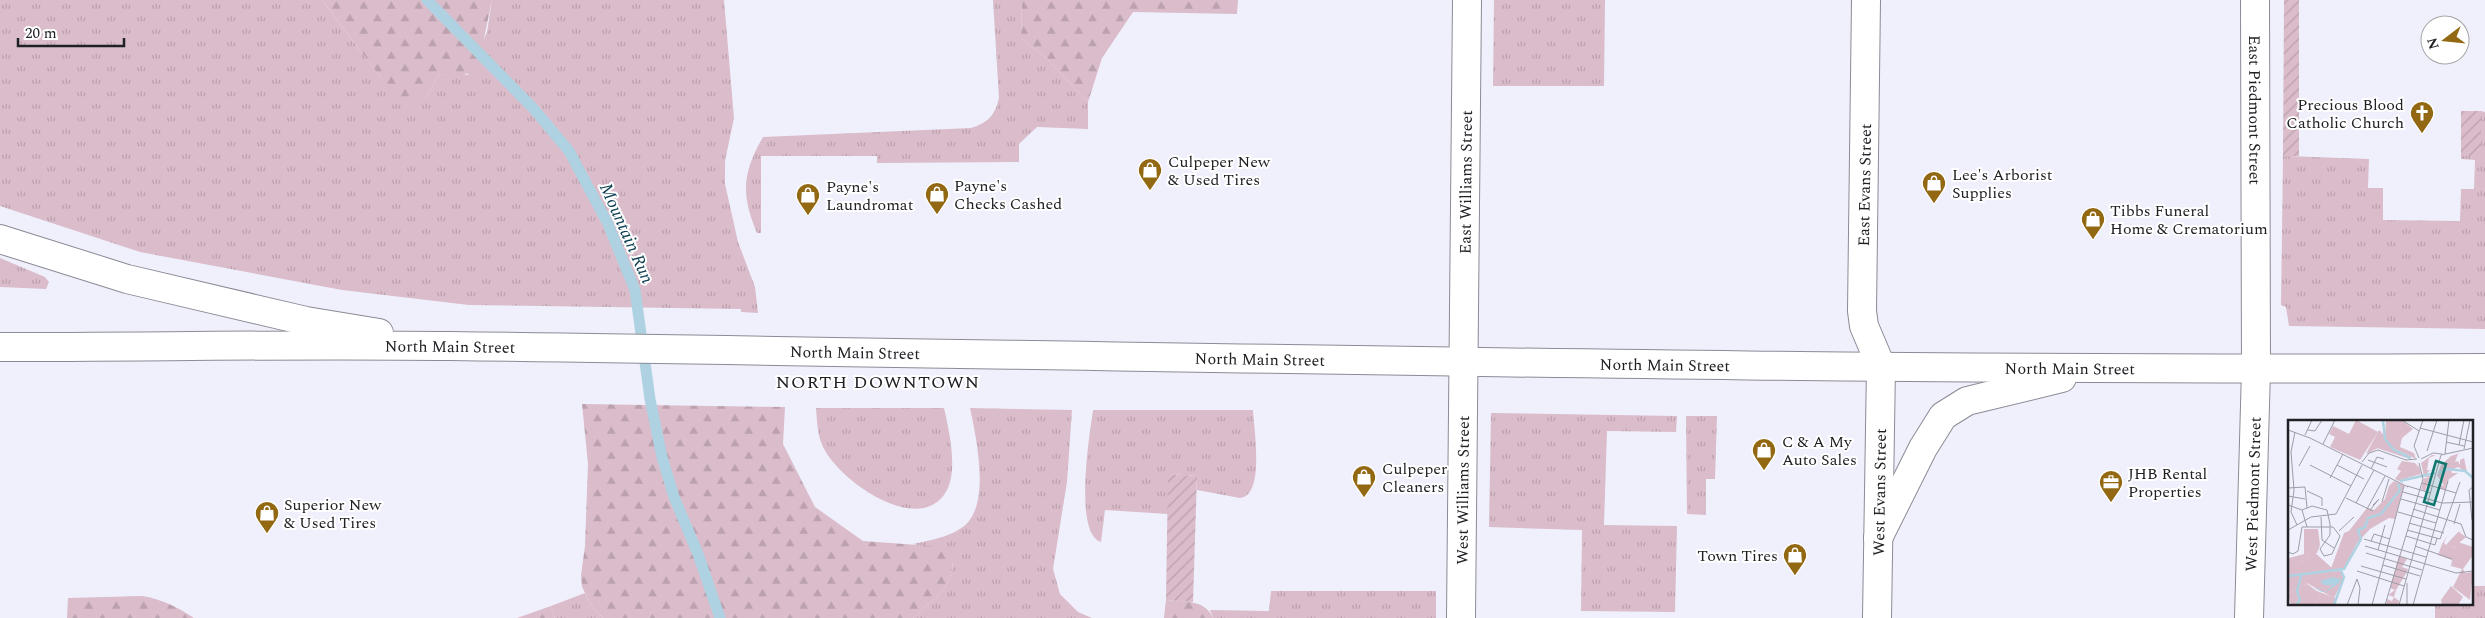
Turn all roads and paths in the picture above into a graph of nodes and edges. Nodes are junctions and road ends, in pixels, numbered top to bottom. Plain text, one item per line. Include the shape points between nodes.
1 (1467, 0) edge
2 (1866, 0) edge
3 (2255, 0) edge
4 (0, 239) edge
5 (0, 340) edge
6 (449, 346) junction
7 (0, 347) edge
8 (36, 347) junction
9 (1465, 362) junction
10 (1881, 366) junction
11 (2107, 368) junction
12 (2485, 368) edge
13 (2256, 370) junction
14 (1878, 538) junction
15 (1462, 618) edge
16 (1877, 618) edge
17 (2250, 618) edge

1 - 9 main road, East Williams Street
2 - 10 main road, East Evans Street via 1862,311 1864,326
3 - 13 main road, East Piedmont Street
4 - 6 main road via 127,279 306,321
5 - 8 main road, North Main Street
6 - 8 main road, North Main Street
6 - 9 main road, North Main Street
7 - 8 main road, North Main Street
9 - 10 main road, North Main Street
9 - 15 main road, West Williams Street
10 - 11 main road, North Main Street
10 - 14 main road, West Evans Street
11 - 13 main road, North Main Street
11 - 14 main road via 1987,395 1967,401 1943,416
12 - 13 main road, North Main Street
13 - 17 main road, West Piedmont Street
14 - 16 main road, West Evans Street

